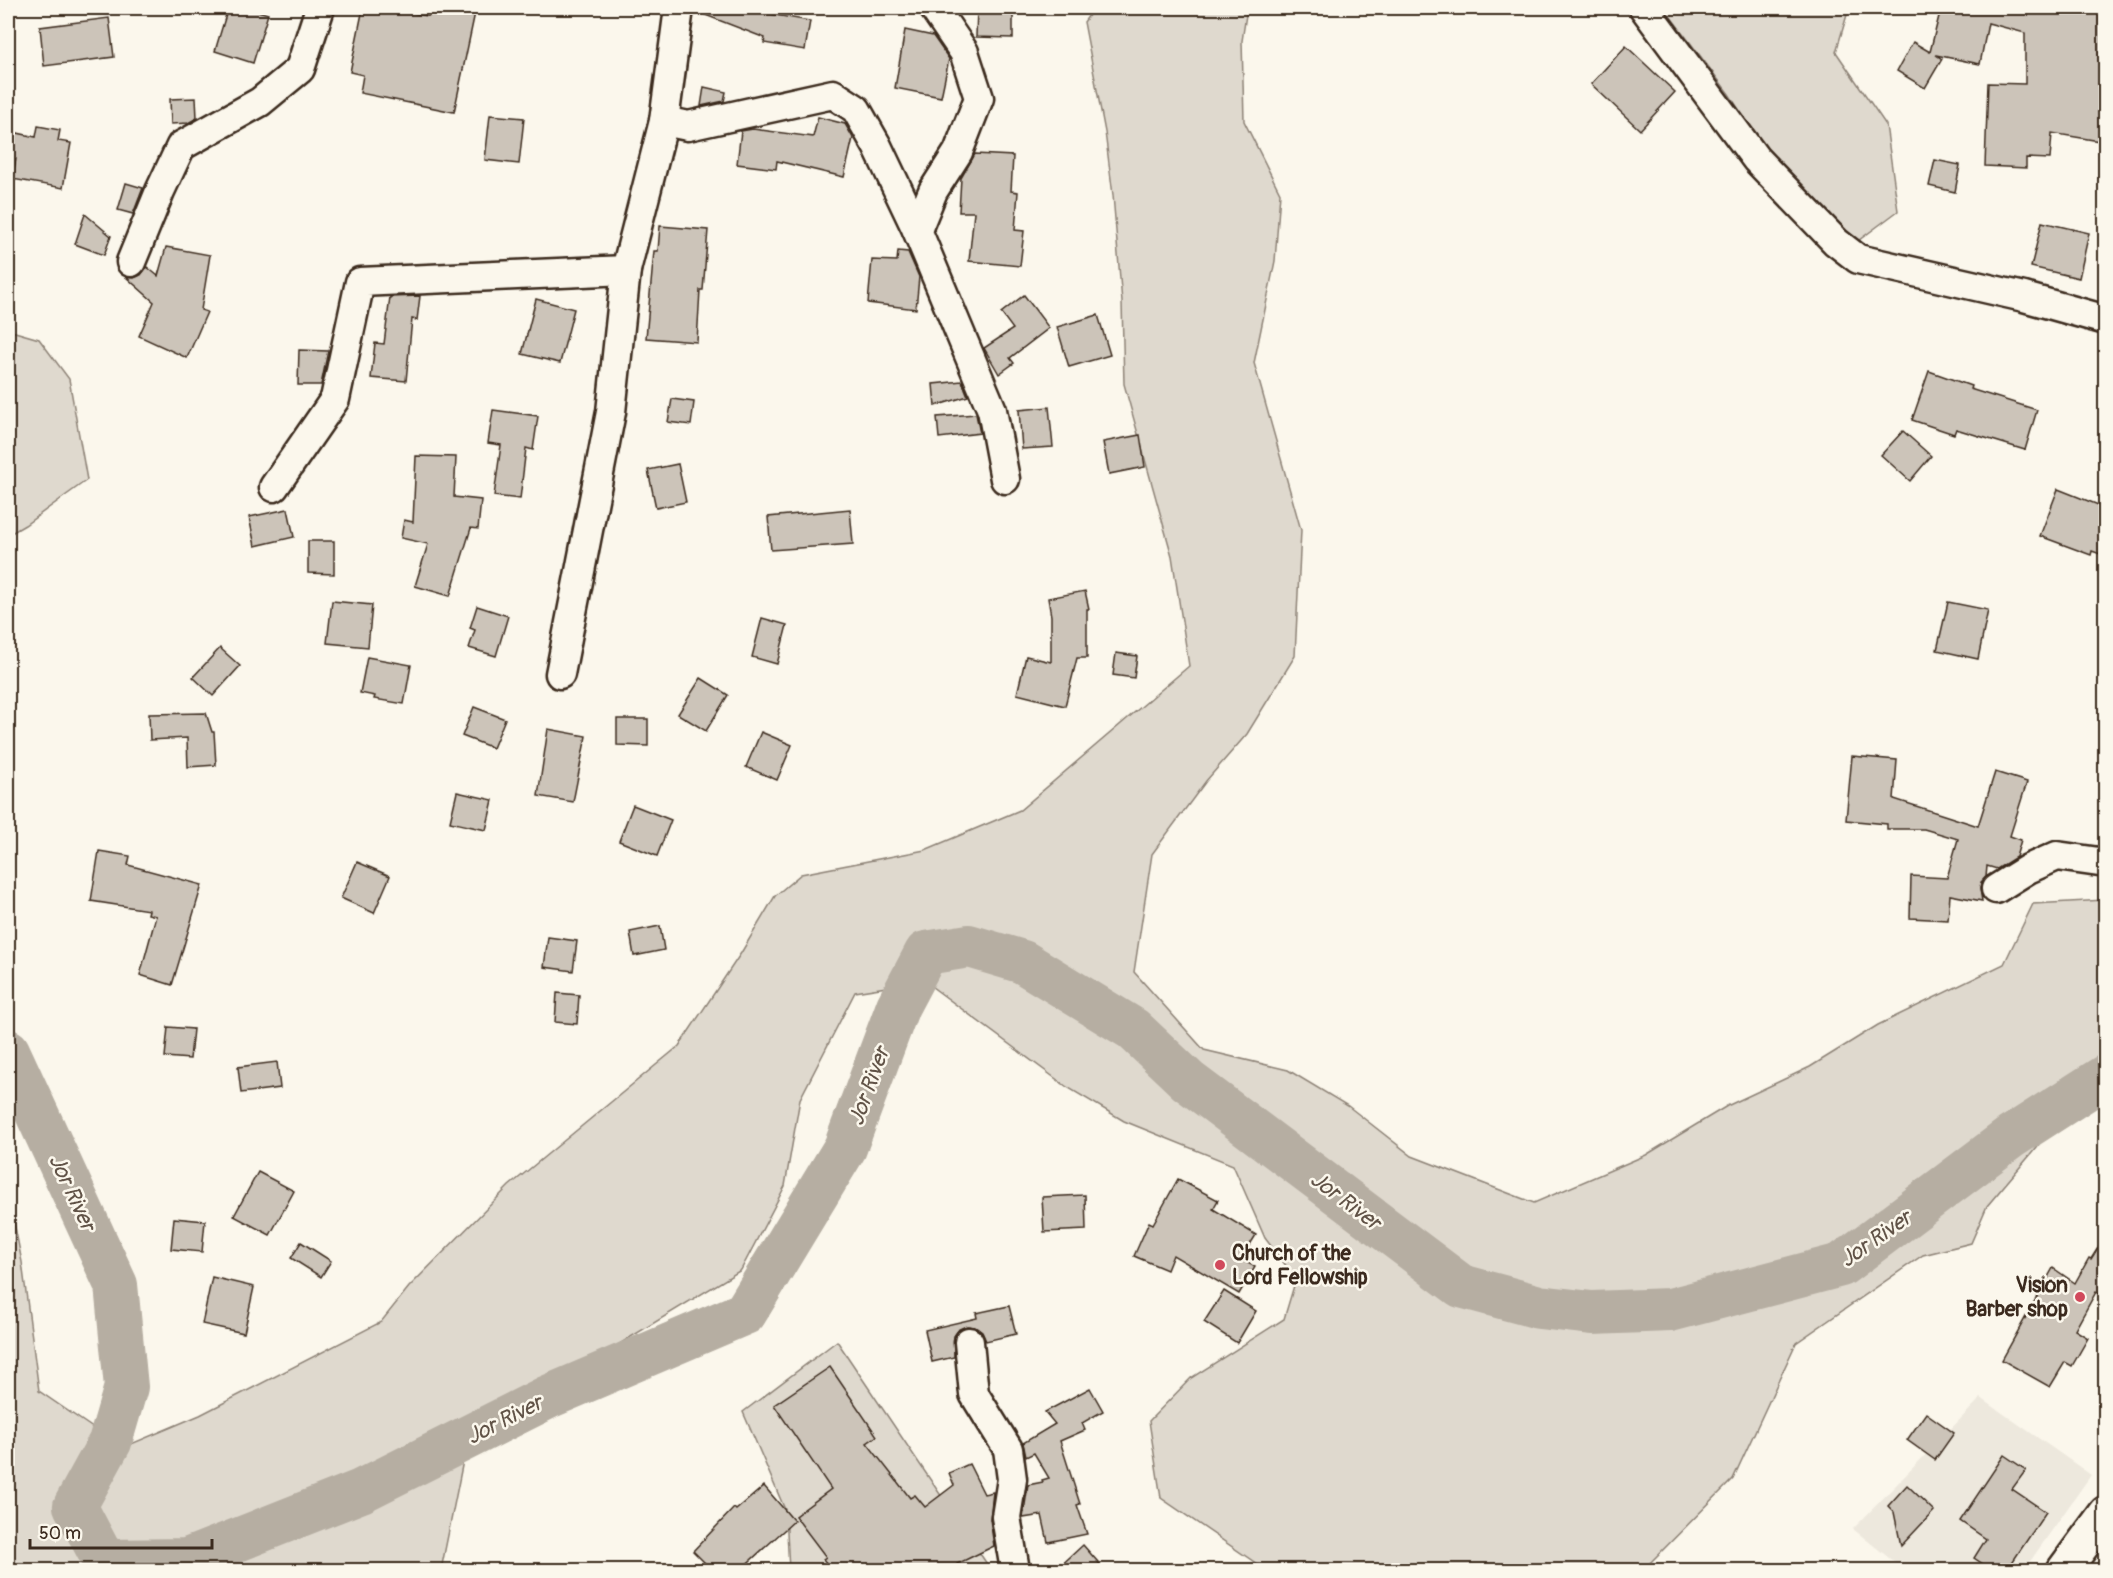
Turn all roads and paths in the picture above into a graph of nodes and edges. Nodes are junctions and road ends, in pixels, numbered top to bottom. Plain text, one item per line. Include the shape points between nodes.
1 (320, 8) edge
2 (679, 8) edge
3 (934, 8) edge
4 (1644, 8) edge
5 (664, 121) junction
6 (917, 230) junction
7 (132, 262) dead end
8 (626, 270) junction
9 (2106, 320) edge
10 (1005, 479) dead end
11 (274, 487) dead end
12 (560, 674) dead end
13 (2106, 863) edge
14 (1996, 889) dead end
15 (969, 1342) dead end
16 (2106, 1513) edge
17 (1015, 1570) edge
18 (2064, 1570) edge

1 - 7 street via 300,69 260,102 181,146
2 - 5 street
3 - 6 street via 964,52 979,98 958,152 933,191
4 - 9 street via 1756,159 1857,259 2025,297
5 - 6 street via 688,126 832,94 856,109
5 - 8 street
6 - 10 street via 992,410
8 - 11 street via 360,282 335,399
8 - 12 street via 611,412
13 - 14 street via 2057,856
15 - 17 street via 974,1394 1008,1449 1012,1479 1006,1517
16 - 18 highway

